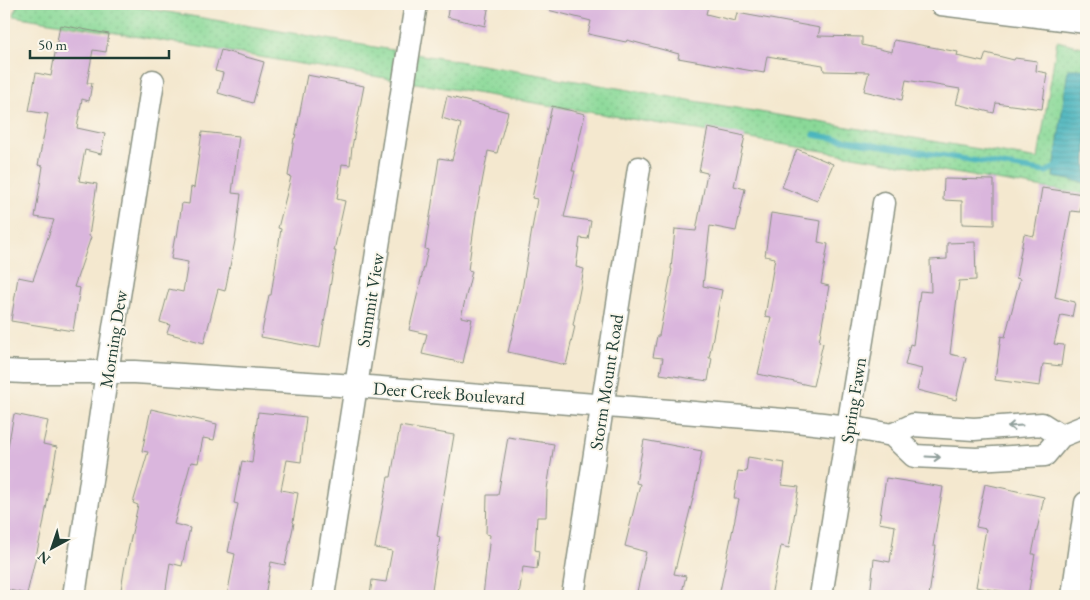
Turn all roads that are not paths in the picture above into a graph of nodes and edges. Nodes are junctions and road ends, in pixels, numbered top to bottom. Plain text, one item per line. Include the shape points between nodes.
1 (416, 4) edge
2 (941, 4) edge
3 (1086, 22) edge
4 (153, 81) dead end
5 (639, 168) dead end
6 (884, 203) dead end
7 (4, 371) edge
8 (107, 372) junction
9 (356, 386) junction
10 (602, 405) junction
11 (1086, 426) edge
12 (849, 427) junction
13 (892, 435) junction
14 (1061, 436) junction
15 (1086, 503) edge
16 (74, 596) edge
17 (323, 596) edge
18 (573, 596) edge
19 (821, 596) edge
20 (1073, 596) edge

1 - 9 street, Summit View
2 - 3 street
4 - 8 street, Morning Dew
5 - 10 street, Storm Mount Road
6 - 12 street, Spring Fawn
7 - 8 street, Deer Creek Boulevard
8 - 9 street, Deer Creek Boulevard
8 - 16 street, Morning Dew
9 - 10 street, Deer Creek Boulevard
9 - 17 street, Summit View
10 - 12 street, Deer Creek Boulevard
10 - 18 street, Storm Mount Road
11 - 14 street
12 - 13 street, Deer Creek Boulevard
12 - 19 street, Spring Fawn
14 -> 13 street via 1042,424 974,429 913,425
13 -> 14 street via 914,456 976,459 1044,455
15 - 20 street

